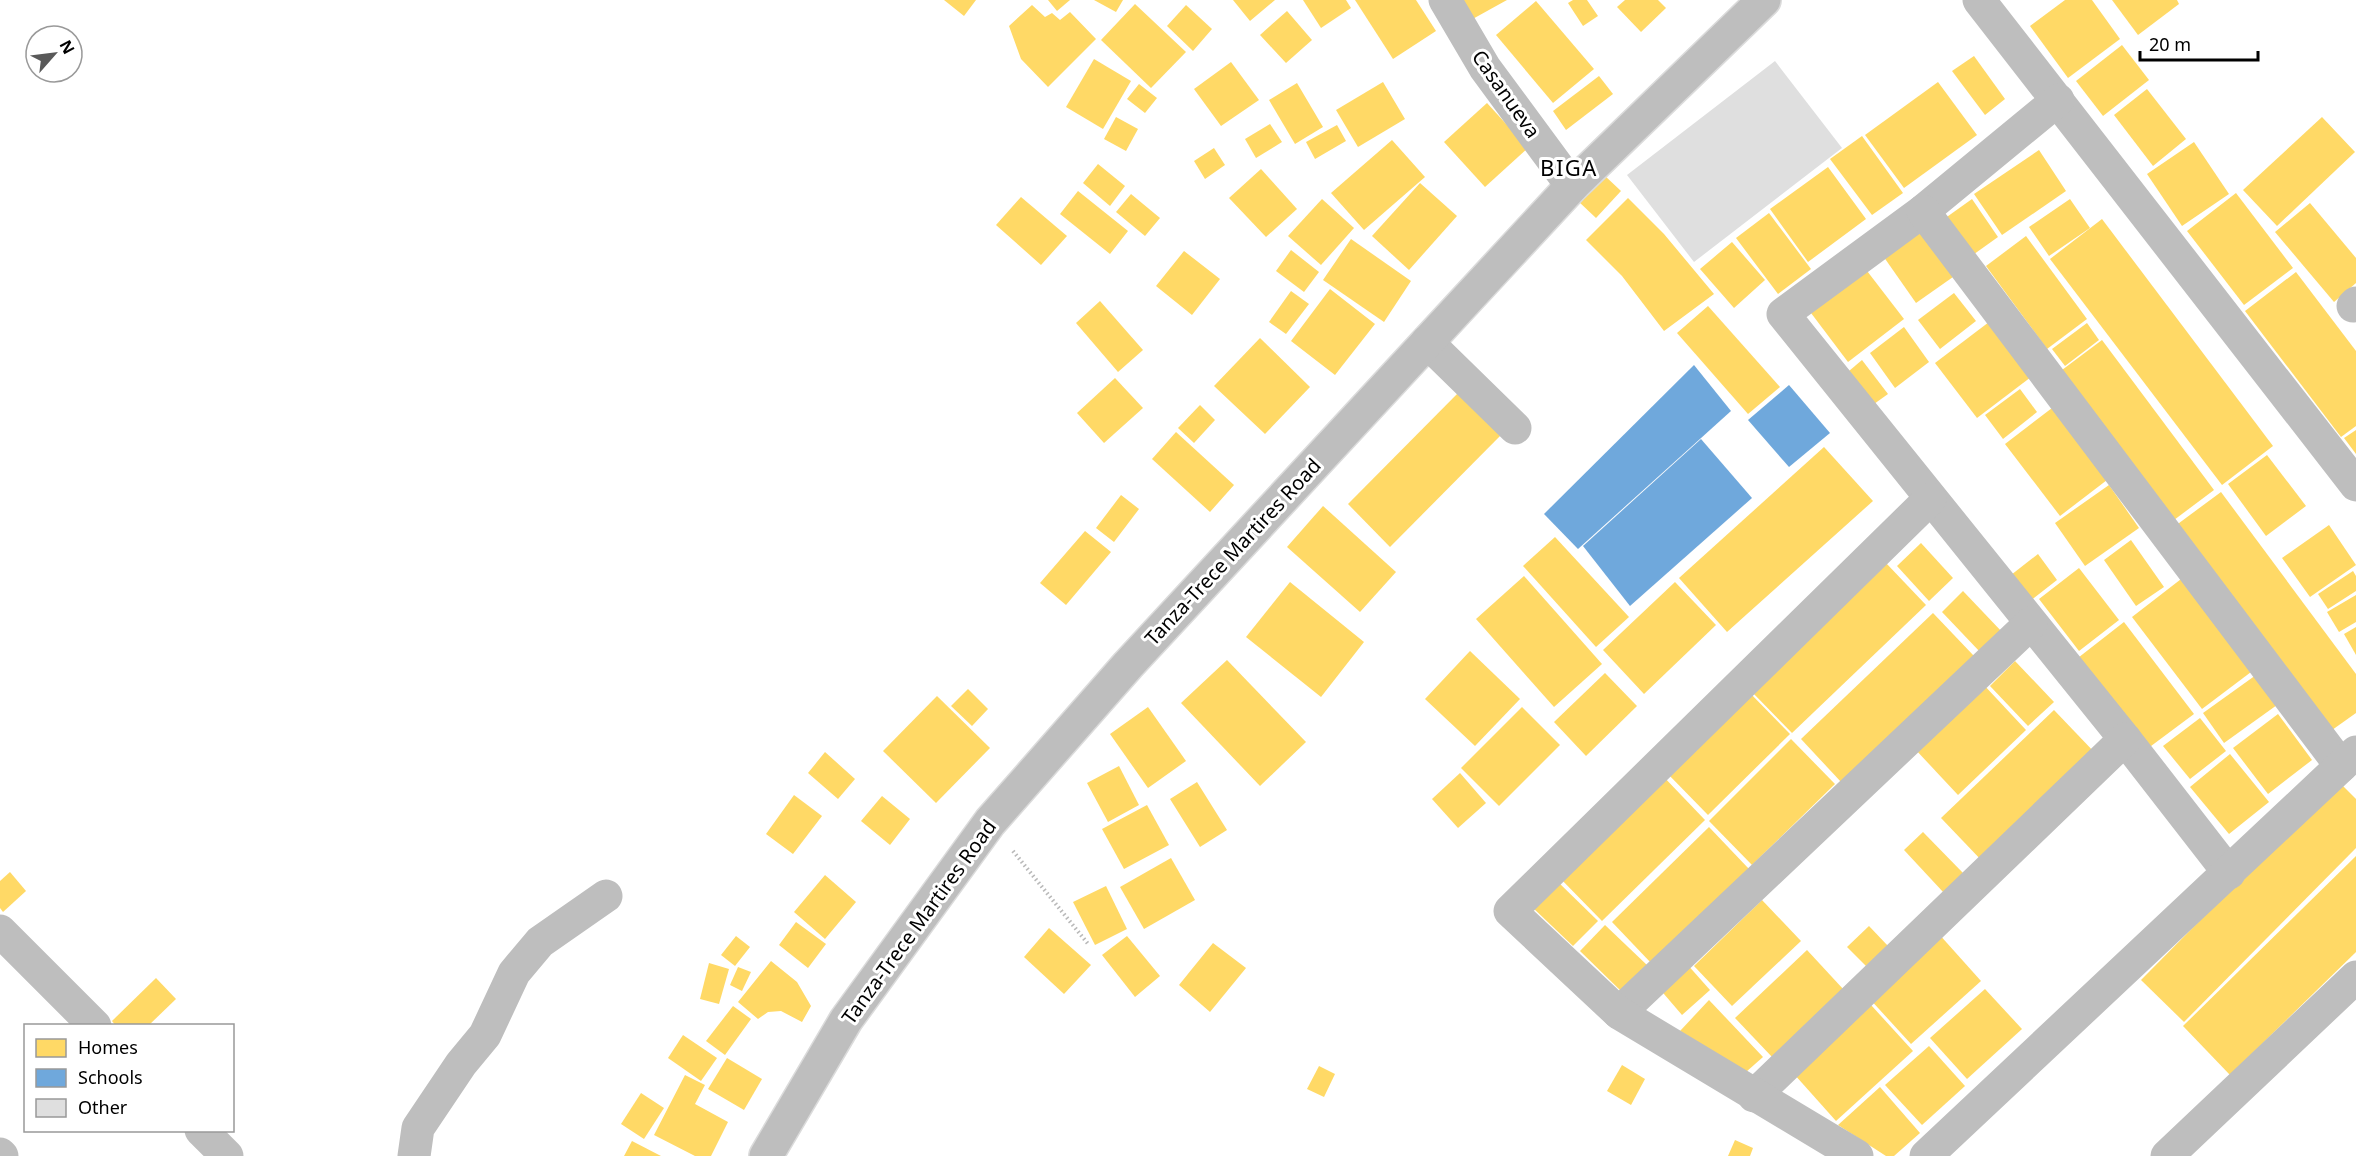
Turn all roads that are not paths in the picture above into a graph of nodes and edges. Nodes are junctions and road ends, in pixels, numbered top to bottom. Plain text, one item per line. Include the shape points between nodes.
1 (1445, 0) edge
2 (1764, 0) edge
3 (1979, 0) edge
4 (2058, 100) junction
5 (1572, 186) junction
6 (1923, 211) junction
7 (1428, 342) junction
8 (1515, 428) dead end
9 (2356, 485) edge
10 (1930, 498) junction
11 (2031, 623) junction
12 (2125, 739) junction
13 (2349, 759) edge
14 (2229, 873) junction
15 (606, 896) dead end
16 (0, 931) edge
17 (2356, 976) edge
18 (1619, 1013) junction
19 (93, 1024) edge
20 (1754, 1096) junction
21 (202, 1132) edge
22 (226, 1156) edge
23 (414, 1156) edge
24 (766, 1156) edge
25 (1857, 1156) edge
26 (1926, 1156) edge
27 (2167, 1156) edge

1 - 5 street, Casanueva via 1485,68
2 - 5 street, Tanza-Trece Martires Road
3 - 4 street
4 - 6 street
4 - 9 street
5 - 7 street, Tanza-Trece Martires Road
6 - 10 street via 1783,314
6 - 13 street
7 - 8 street
7 - 24 street, Tanza-Trece Martires Road via 1128,665 990,822 846,1020
10 - 11 street
10 - 18 street via 1510,911
11 - 12 street
11 - 18 street
12 - 14 street
12 - 20 street
13 - 14 street
14 - 26 street
15 - 23 street via 540,942 514,973 485,1035 418,1128
16 - 19 street
17 - 27 street
18 - 20 street
20 - 25 street
21 - 22 street

